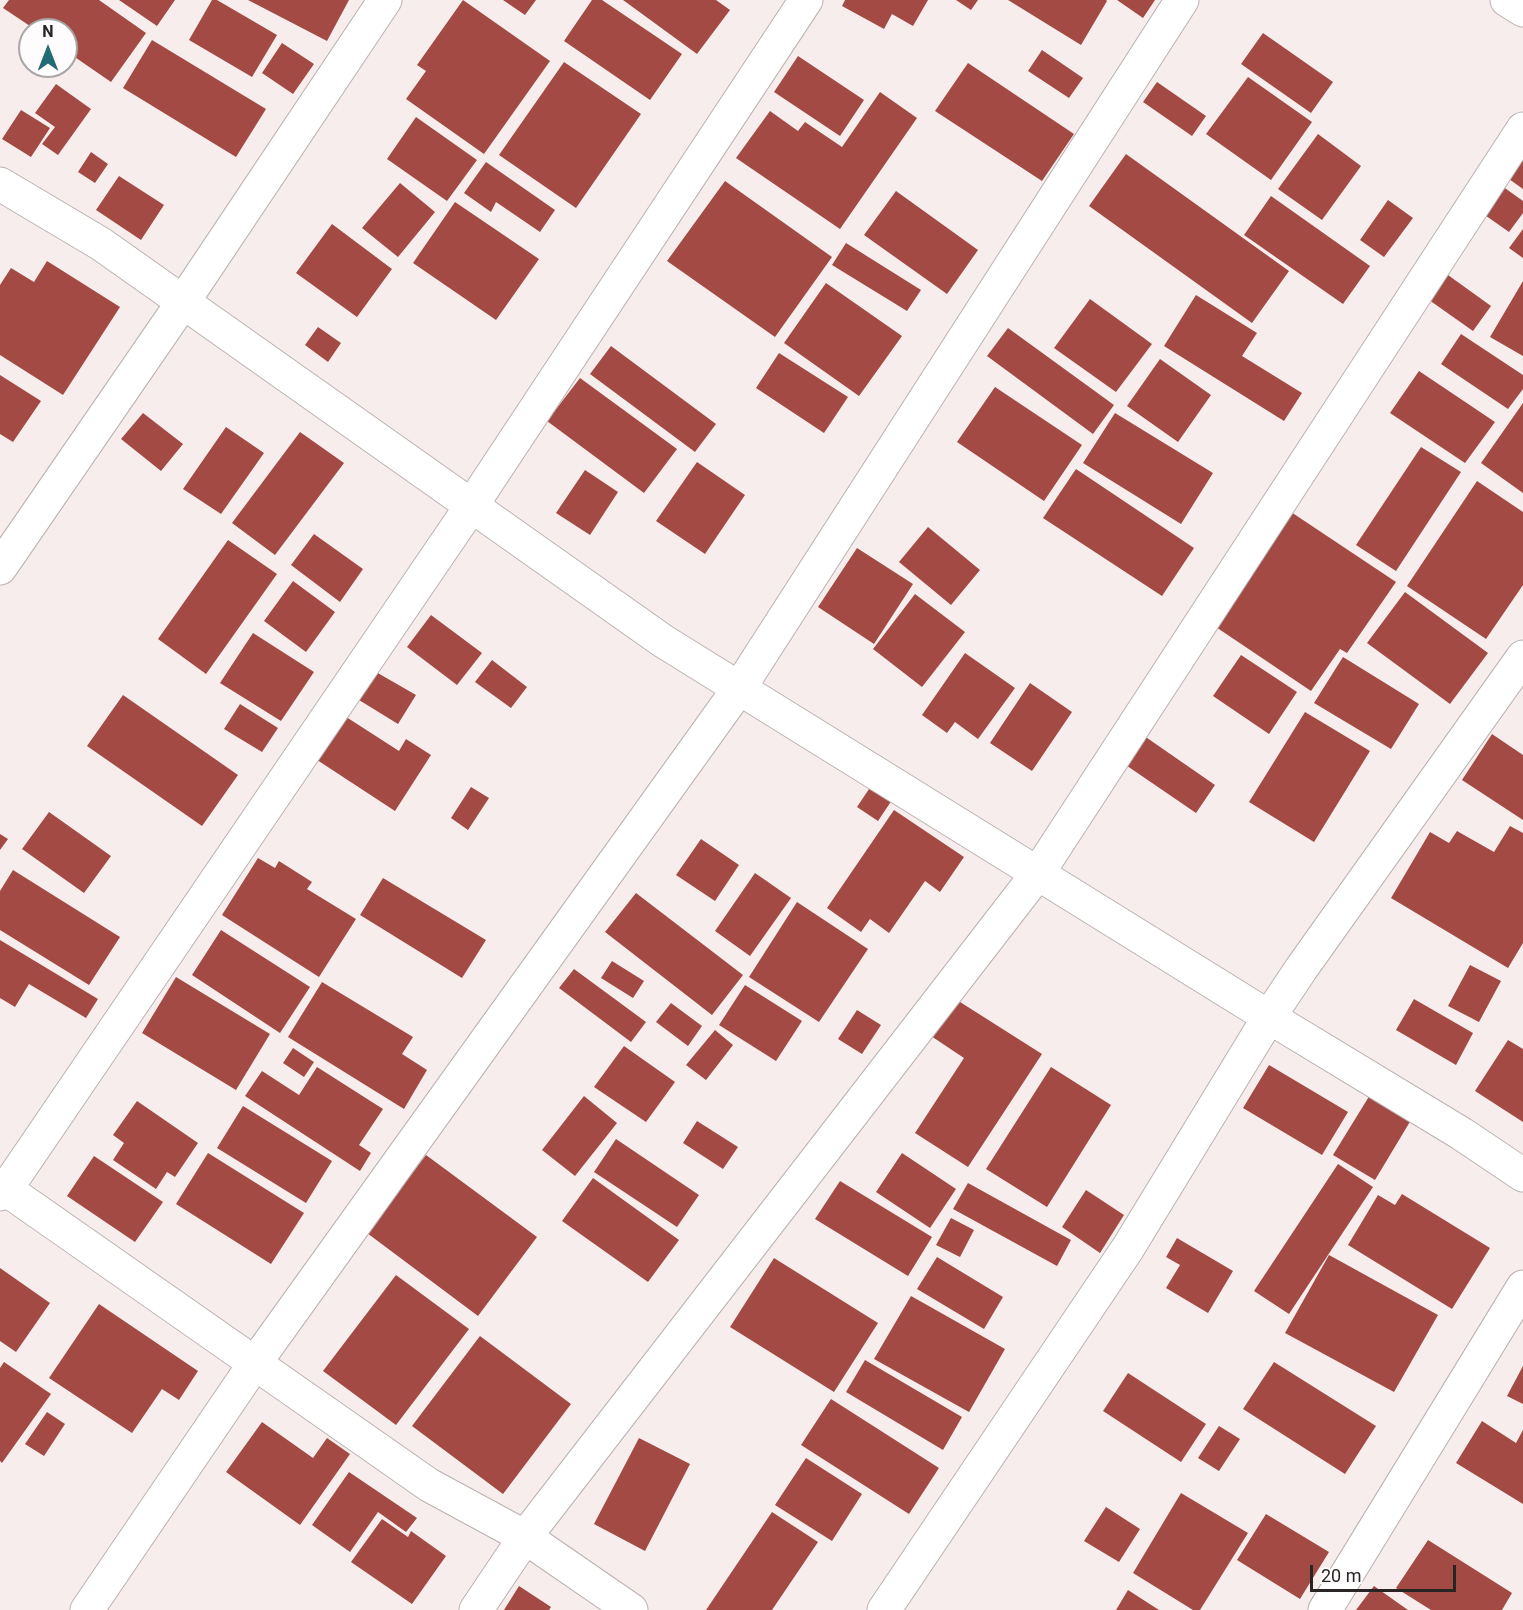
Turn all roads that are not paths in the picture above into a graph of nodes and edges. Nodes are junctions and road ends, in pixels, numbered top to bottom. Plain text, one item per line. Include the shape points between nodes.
1 (385, 0) edge
2 (806, 0) edge
3 (1182, 0) edge
4 (1507, 0) edge
5 (1523, 10) edge
6 (1523, 129) edge
7 (0, 184) edge
8 (183, 302) junction
9 (472, 505) junction
10 (0, 568) edge
11 (1523, 657) edge
12 (740, 687) junction
13 (1038, 873) junction
14 (1269, 1017) junction
15 (1523, 1175) edge
16 (2, 1190) edge
17 (1523, 1287) edge
18 (255, 1363) junction
19 (525, 1537) junction
20 (87, 1610) edge
21 (476, 1610) edge
22 (631, 1610) edge
23 (884, 1610) edge
24 (1325, 1610) edge

1 - 8 street
2 - 9 street
3 - 12 street
4 - 5 street
6 - 13 street
7 - 8 street via 101,244
8 - 9 street
8 - 10 street
9 - 12 street via 663,640
9 - 16 street
11 - 14 street
12 - 13 street
12 - 18 street
13 - 14 street
13 - 19 street
14 - 15 street
14 - 23 street via 1128,1248
16 - 18 street
17 - 24 street
18 - 19 street via 429,1485
18 - 20 street
19 - 21 street
19 - 22 street

